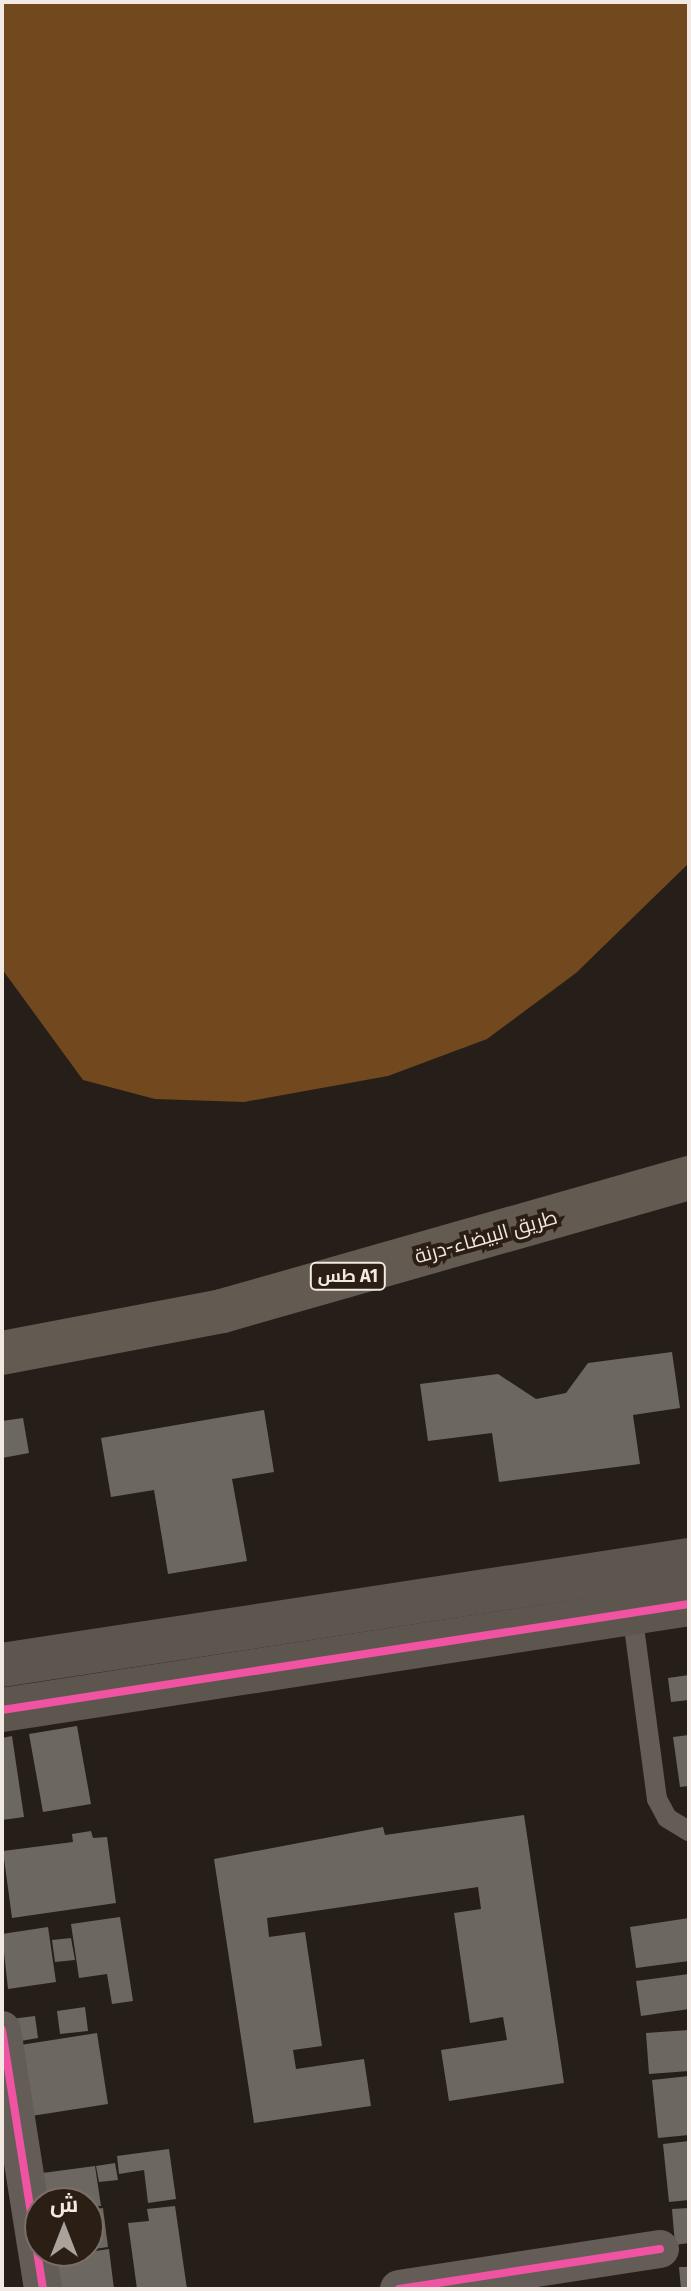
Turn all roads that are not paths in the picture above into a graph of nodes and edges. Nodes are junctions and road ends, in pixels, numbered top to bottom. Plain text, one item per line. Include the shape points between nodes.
1 (689, 1178) edge
2 (2, 1353) edge
3 (689, 1560) edge
4 (689, 1604) edge
5 (632, 1612) junction
6 (2, 1665) edge
7 (2, 1710) edge
8 (689, 1831) edge
9 (2, 2030) edge
10 (14, 2184) edge
11 (660, 2249) dead end
12 (536, 2279) edge
13 (43, 2289) edge
14 (399, 2289) edge

1 - 2 highway, طريق البيضاء-درنة / طس A1 via 222,1311
3 - 6 street
4 - 5 street
5 - 7 street
5 - 8 lane via 657,1799 667,1818
9 - 10 street
10 - 13 street
11 - 12 street
12 - 14 street

